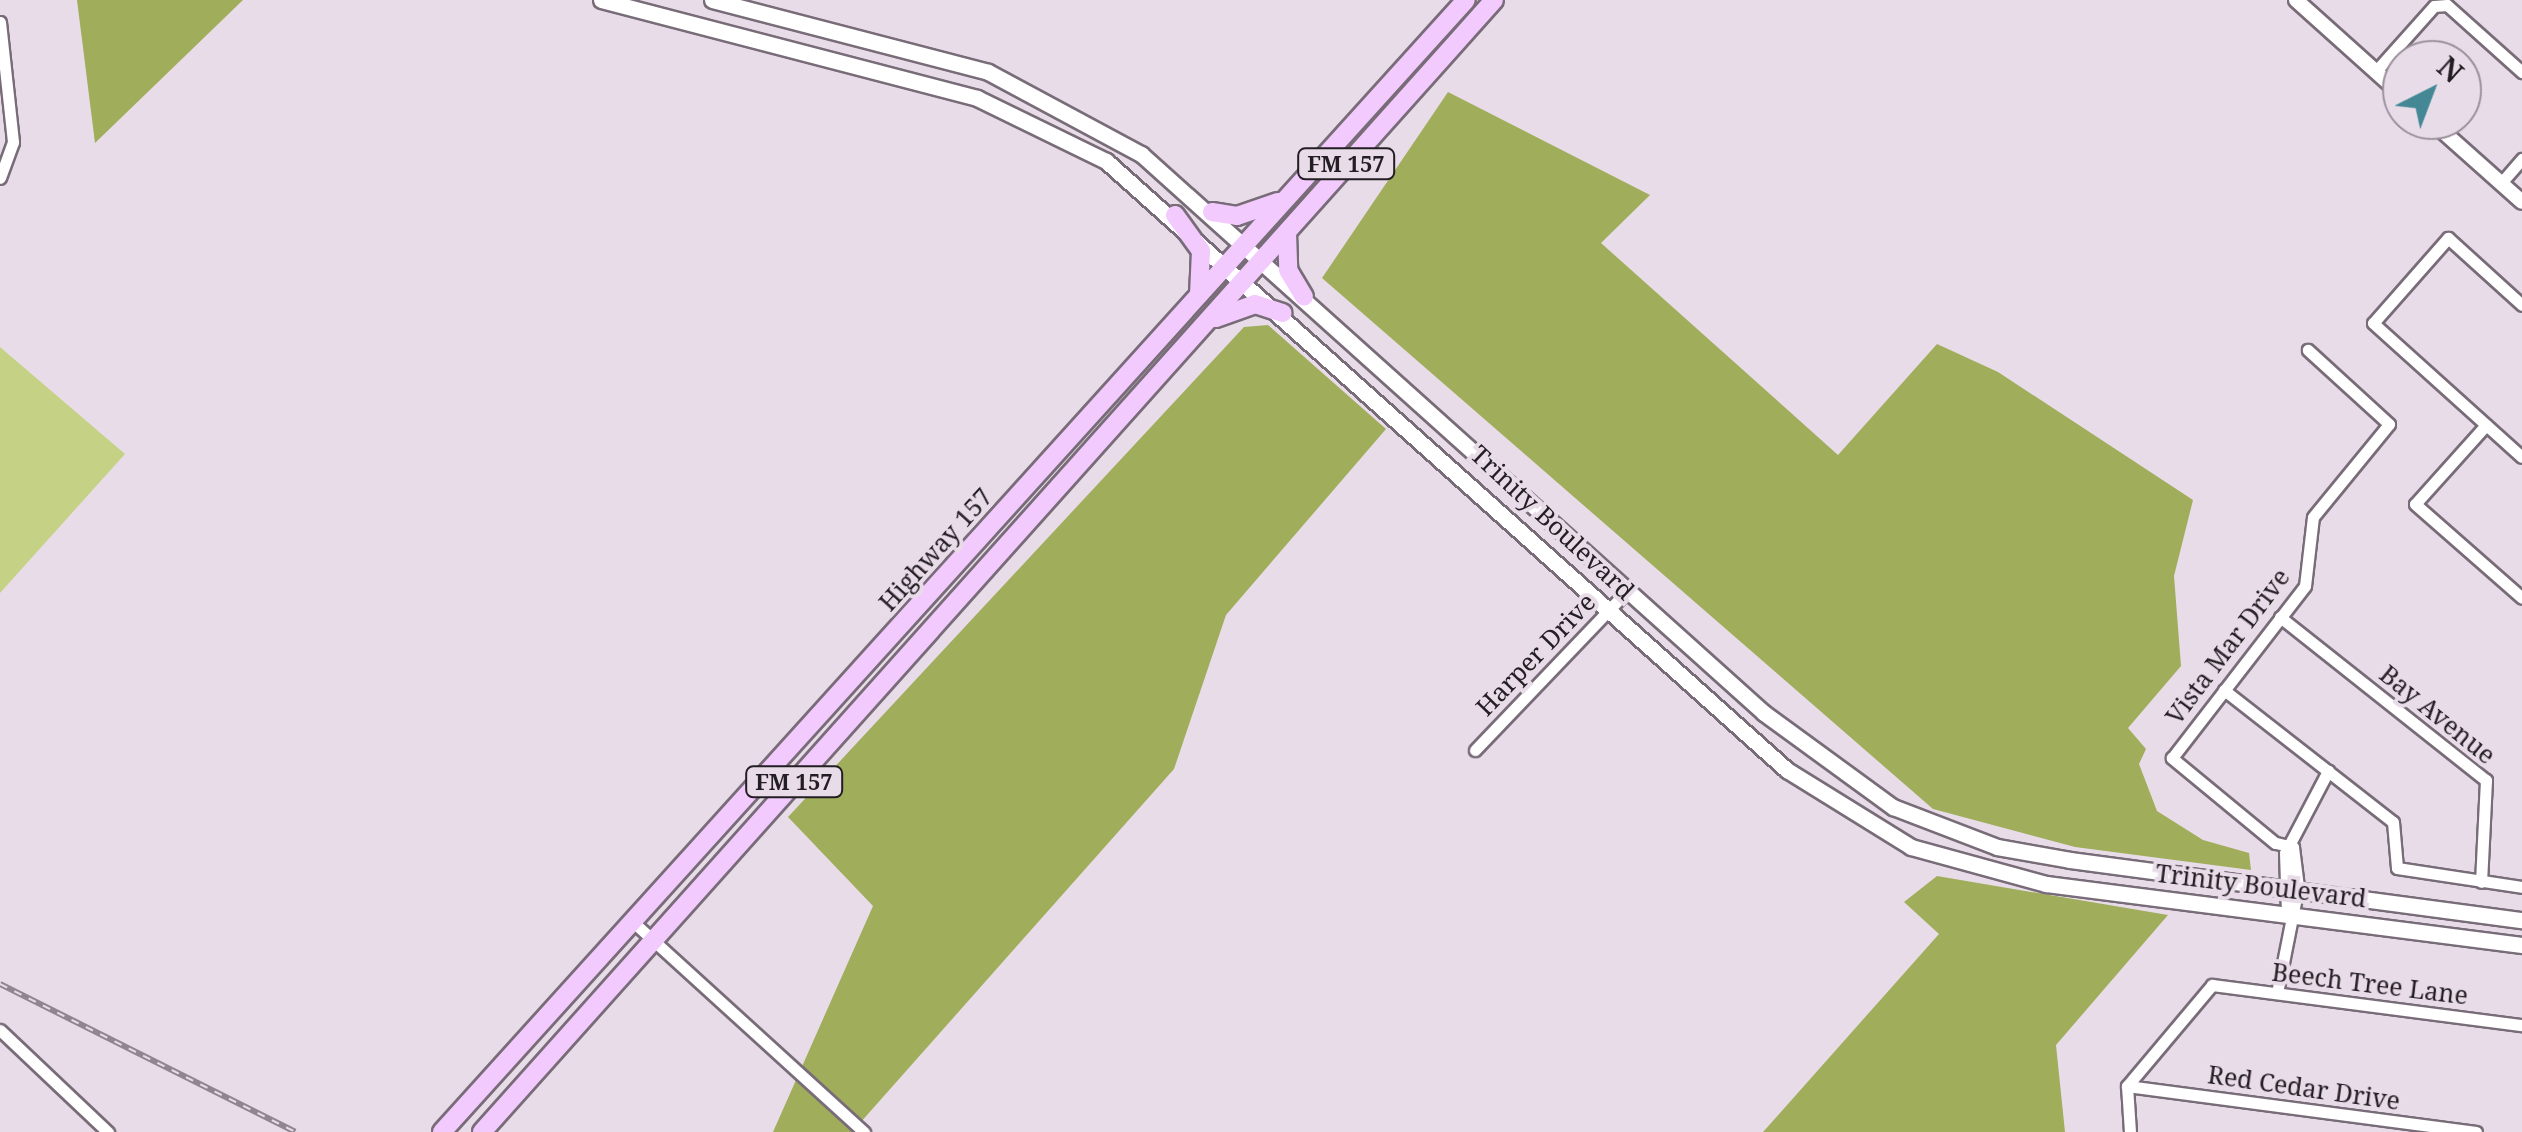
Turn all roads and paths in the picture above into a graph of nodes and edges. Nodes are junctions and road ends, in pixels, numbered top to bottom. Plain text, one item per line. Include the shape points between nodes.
1 (601, 0) edge
2 (712, 0) edge
3 (1466, 0) edge
4 (1494, 0) edge
5 (2296, 0) edge
6 (0, 22) edge
7 (822, 27) junction
8 (814, 52) junction
9 (2376, 71) junction
10 (2522, 72) edge
11 (2382, 77) edge
12 (2453, 140) edge
13 (2522, 159) edge
14 (0, 178) edge
15 (2501, 182) junction
16 (1283, 200) junction
17 (2522, 202) edge
18 (1212, 212) junction
19 (1174, 215) junction
20 (1288, 228) junction
21 (1245, 244) junction
22 (1263, 260) junction
23 (1228, 263) junction
24 (1246, 280) junction
25 (1198, 297) junction
26 (1304, 297) junction
27 (2522, 305) edge
28 (1283, 314) junction
29 (1207, 323) junction
30 (2308, 350) dead end
31 (1428, 408) junction
32 (2486, 425) junction
33 (1412, 427) junction
34 (2522, 457) edge
35 (976, 539) junction
36 (994, 555) junction
37 (1628, 590) junction
38 (2522, 598) edge
39 (1610, 608) junction
40 (2280, 617) junction
41 (2224, 690) junction
42 (1474, 750) dead end
43 (2328, 771) junction
44 (2293, 847) junction
45 (2480, 882) junction
46 (2280, 884) junction
47 (2298, 887) junction
48 (2522, 887) edge
49 (2287, 913) junction
50 (2522, 920) edge
51 (632, 921) junction
52 (654, 941) junction
53 (2522, 944) edge
54 (2276, 993) junction
55 (2522, 1025) edge
56 (0, 1030) edge
57 (2127, 1086) junction
58 (108, 1132) edge
59 (442, 1132) edge
60 (482, 1132) edge
61 (864, 1132) edge
62 (2130, 1132) edge
63 (2476, 1132) edge

1 - 8 main road, Trinity Boulevard
2 - 7 main road, Trinity Boulevard
3 - 16 main road, Highway 157 / FM 157
4 - 20 main road, Highway 157 / FM 157
5 - 9 street
6 - 14 street via 13,142
7 - 8 main road
7 - 18 main road, Trinity Boulevard via 1048,98
8 - 19 main road, Trinity Boulevard via 976,98 1043,127
9 - 10 street via 2434,6 2447,5
9 - 11 street
12 - 15 street
13 - 15 street
15 - 17 street
16 - 18 main road via 1236,216
16 - 21 main road, Highway 157 / FM 157
18 - 21 main road, Trinity Boulevard
19 - 23 main road, Trinity Boulevard
19 - 25 main road via 1201,251
20 - 22 main road, Highway 157 / FM 157
20 - 26 main road via 1283,252
21 - 22 main road, Trinity Boulevard
21 - 23 main road, Highway 157 / FM 157
22 - 24 main road, Highway 157 / FM 157
22 - 26 main road, Trinity Boulevard
23 - 24 main road, Trinity Boulevard
23 - 25 main road, Highway 157 / FM 157
24 - 28 main road, Trinity Boulevard
24 - 29 main road, Highway 157 / FM 157
25 - 35 main road, Highway 157 / FM 157
26 - 31 main road, Trinity Boulevard
27 - 32 street via 2448,238 2373,323
28 - 29 main road via 1255,304
28 - 33 main road, Trinity Boulevard
29 - 36 main road, Highway 157 / FM 157
30 - 40 street, Vista Mar Drive via 2389,424 2313,516 2305,586
31 - 33 main road
31 - 37 main road, Trinity Boulevard
32 - 34 street
32 - 38 street via 2414,504
33 - 39 main road, Trinity Boulevard
35 - 36 main road
35 - 51 main road, Highway 157 / FM 157
36 - 52 main road, Highway 157 / FM 157
37 - 39 street, Harper Drive
37 - 46 main road, Trinity Boulevard via 1827,766 1952,832 1997,847
39 - 42 street, Harper Drive
39 - 49 main road, Trinity Boulevard via 1821,796 1942,858 1990,872
40 - 41 street, Vista Mar Drive
40 - 45 street, Bay Avenue via 2486,780
41 - 43 street
41 - 44 street, Vista Mar Drive via 2172,758 2275,842
43 - 44 street via 2300,812
43 - 45 street via 2393,822 2397,868
44 - 46 street
44 - 47 street
45 - 48 street
46 - 47 main road, Trinity Boulevard
46 - 49 street
47 - 49 street
47 - 50 main road, Trinity Boulevard
49 - 53 main road, Trinity Boulevard
49 - 54 street
51 - 52 street
51 - 59 main road, Highway 157 / FM 157
52 - 60 main road, Highway 157 / FM 157
52 - 61 street
54 - 55 street, Beech Tree Lane
54 - 57 street, Beech Tree Lane via 2212,986
56 - 58 street
57 - 62 street
57 - 63 street, Red Cedar Drive

